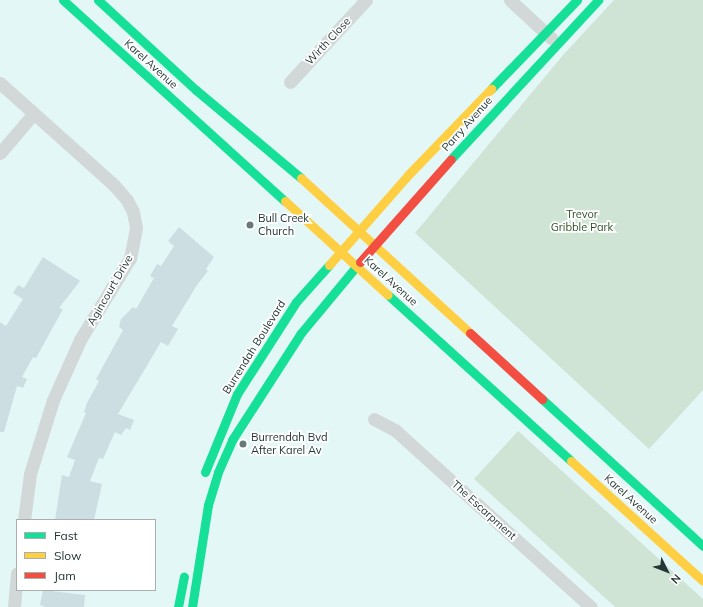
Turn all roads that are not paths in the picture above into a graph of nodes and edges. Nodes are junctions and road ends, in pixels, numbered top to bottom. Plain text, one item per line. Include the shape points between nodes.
1 (63, 0) edge
2 (98, 0) edge
3 (366, 0) edge
4 (510, 0) edge
5 (577, 0) edge
6 (598, 0) edge
7 (544, 32) junction
8 (558, 43) junction
9 (290, 82) dead end
10 (0, 83) edge
11 (34, 113) junction
12 (0, 153) edge
13 (359, 231) junction
14 (374, 245) junction
15 (340, 251) junction
16 (356, 266) junction
17 (374, 419) dead end
18 (201, 485) dead end
19 (24, 519) edge
20 (703, 546) edge
21 (185, 567) dead end
22 (703, 581) edge
23 (16, 584) edge
24 (14, 607) edge
25 (178, 607) edge
26 (192, 607) edge
27 (591, 607) edge

1 - 15 main road, Karel Avenue
2 - 13 main road, Karel Avenue via 196,90 269,149
3 - 9 street, Wirth Close
4 - 7 street
5 - 7 main road, Parry Avenue
6 - 8 main road, Parry Avenue
7 - 8 street
7 - 13 main road, Parry Avenue via 408,175
8 - 14 main road, Parry Avenue via 527,74
10 - 11 street, Agincourt Drive
11 - 12 street
11 - 19 street, Agincourt Drive via 113,184 127,200 133,212 136,228 130,258 80,340 53,400 30,474
13 - 14 main road, Karel Avenue
13 - 15 main road, Parry Avenue
14 - 16 main road, Parry Avenue
14 - 20 main road, Karel Avenue
15 - 16 main road, Karel Avenue
15 - 18 main road, Burrendah Boulevard via 296,302 237,394
16 - 22 main road, Karel Avenue
16 - 26 main road via 301,333 232,440 218,472 208,506
17 - 27 street, The Escarpment via 395,430
21 - 25 main road
23 - 24 street

